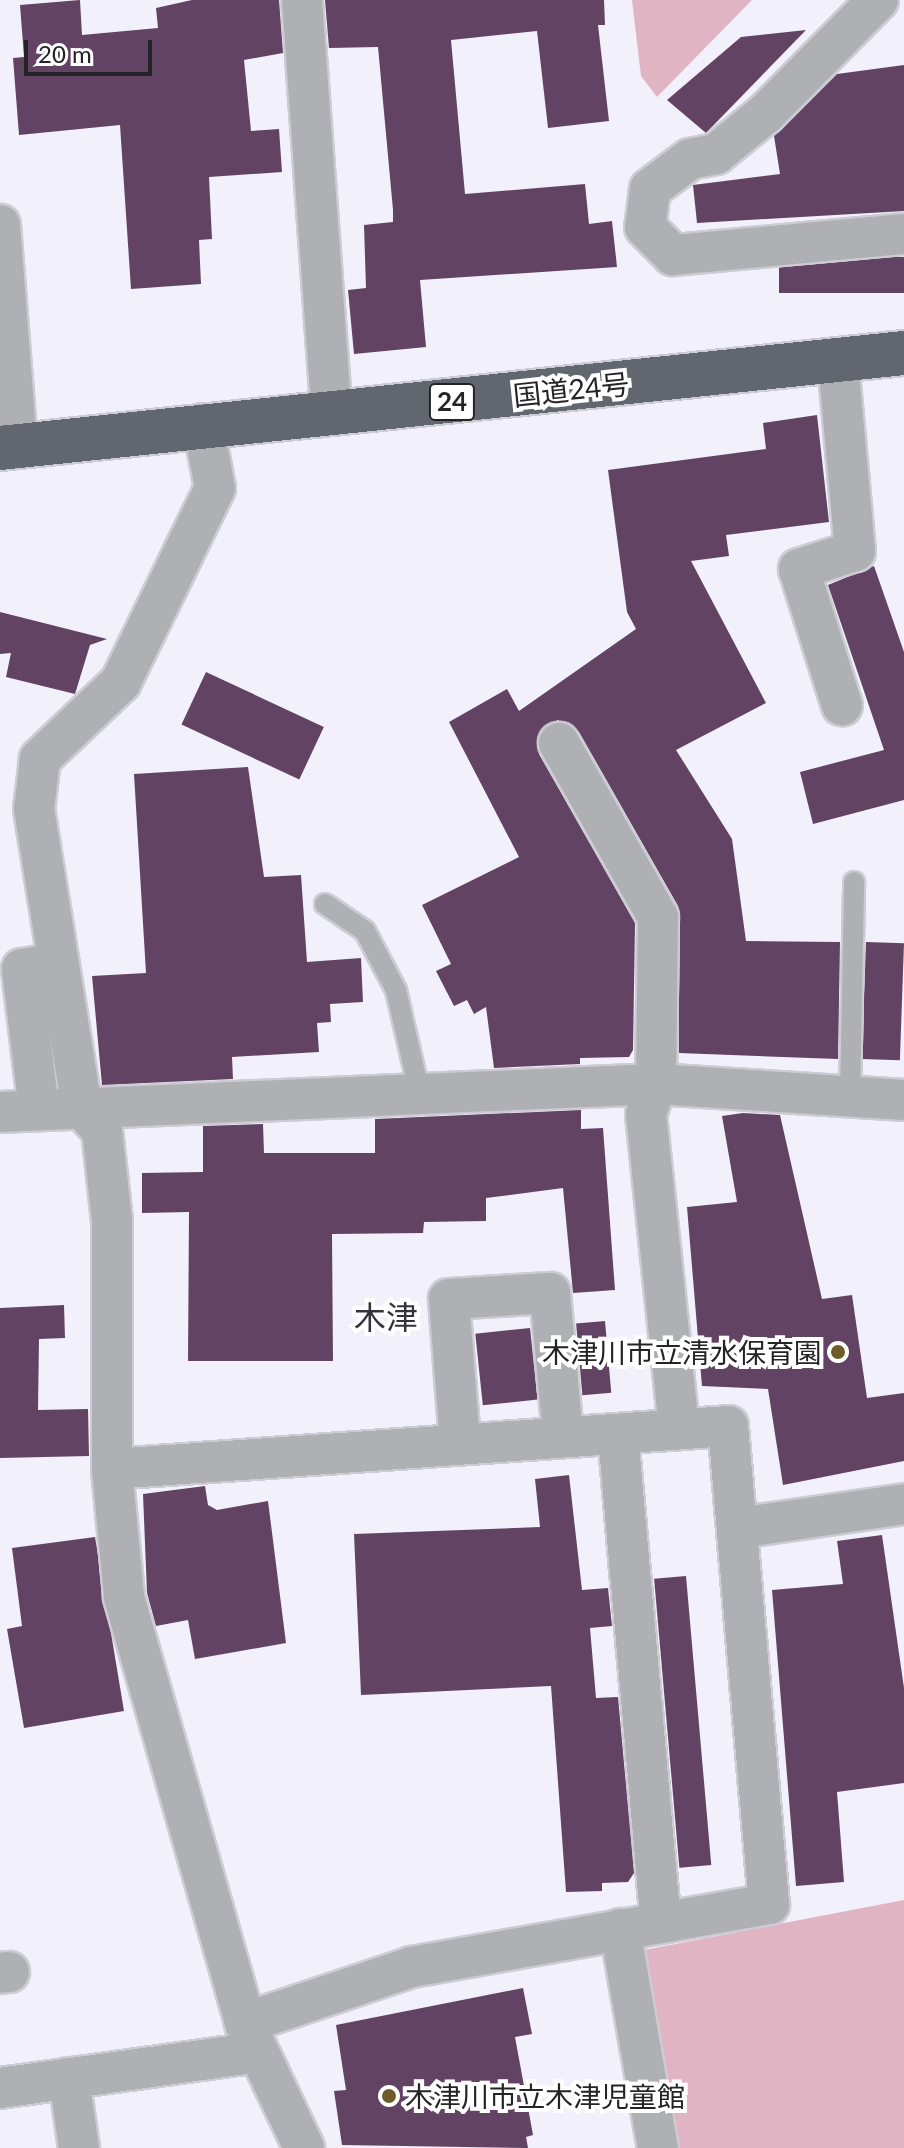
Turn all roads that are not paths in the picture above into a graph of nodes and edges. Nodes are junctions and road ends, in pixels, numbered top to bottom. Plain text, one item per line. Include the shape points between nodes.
1 (302, 0) edge
2 (878, 0) edge
3 (0, 225) edge
4 (904, 234) edge
5 (904, 353) edge
6 (838, 361) junction
7 (332, 414) junction
8 (203, 424) junction
9 (8, 447) edge
10 (842, 705) dead end
11 (559, 743) dead end
12 (854, 882) dead end
13 (325, 904) dead end
14 (59, 963) junction
15 (656, 1084) junction
16 (420, 1095) junction
17 (850, 1097) junction
18 (904, 1100) edge
19 (82, 1108) junction
20 (39, 1110) junction
21 (0, 1112) edge
22 (679, 1428) junction
23 (618, 1434) junction
24 (563, 1436) junction
25 (460, 1442) junction
26 (112, 1469) junction
27 (904, 1504) edge
28 (738, 1528) junction
29 (661, 1921) junction
30 (620, 1929) junction
31 (252, 2038) junction
32 (69, 2078) junction
33 (0, 2088) edge
34 (79, 2148) edge
35 (304, 2148) edge
36 (658, 2148) edge

1 - 7 street
2 - 4 street via 753,124 716,154 690,159 650,189 645,227 673,255
3 - 9 street
5 - 6 highway, 国道24号 / 24
6 - 7 highway, 国道24号 / 24
6 - 10 street via 855,551 799,569
7 - 8 highway, 国道24号 / 24
8 - 9 highway, 国道24号 / 24
8 - 14 street via 215,488 127,669 96,709 40,759 34,809
11 - 15 street via 658,917
12 - 17 lane
13 - 16 lane via 365,931 396,990
14 - 19 street
14 - 20 street via 22,969
15 - 16 street
15 - 17 street
15 - 22 street via 646,1114
16 - 19 street
17 - 18 street
19 - 20 street
19 - 26 street via 102,1130 112,1220
20 - 21 street
22 - 23 street
22 - 28 street via 728,1426
23 - 24 street
23 - 29 street
24 - 25 street
24 - 25 street via 550,1293 449,1299
25 - 26 street
26 - 31 street via 124,1597
27 - 28 street
28 - 29 street via 769,1904
29 - 30 street
30 - 31 street via 412,1967
30 - 36 street
31 - 32 street
31 - 35 street
32 - 33 street
32 - 34 street

